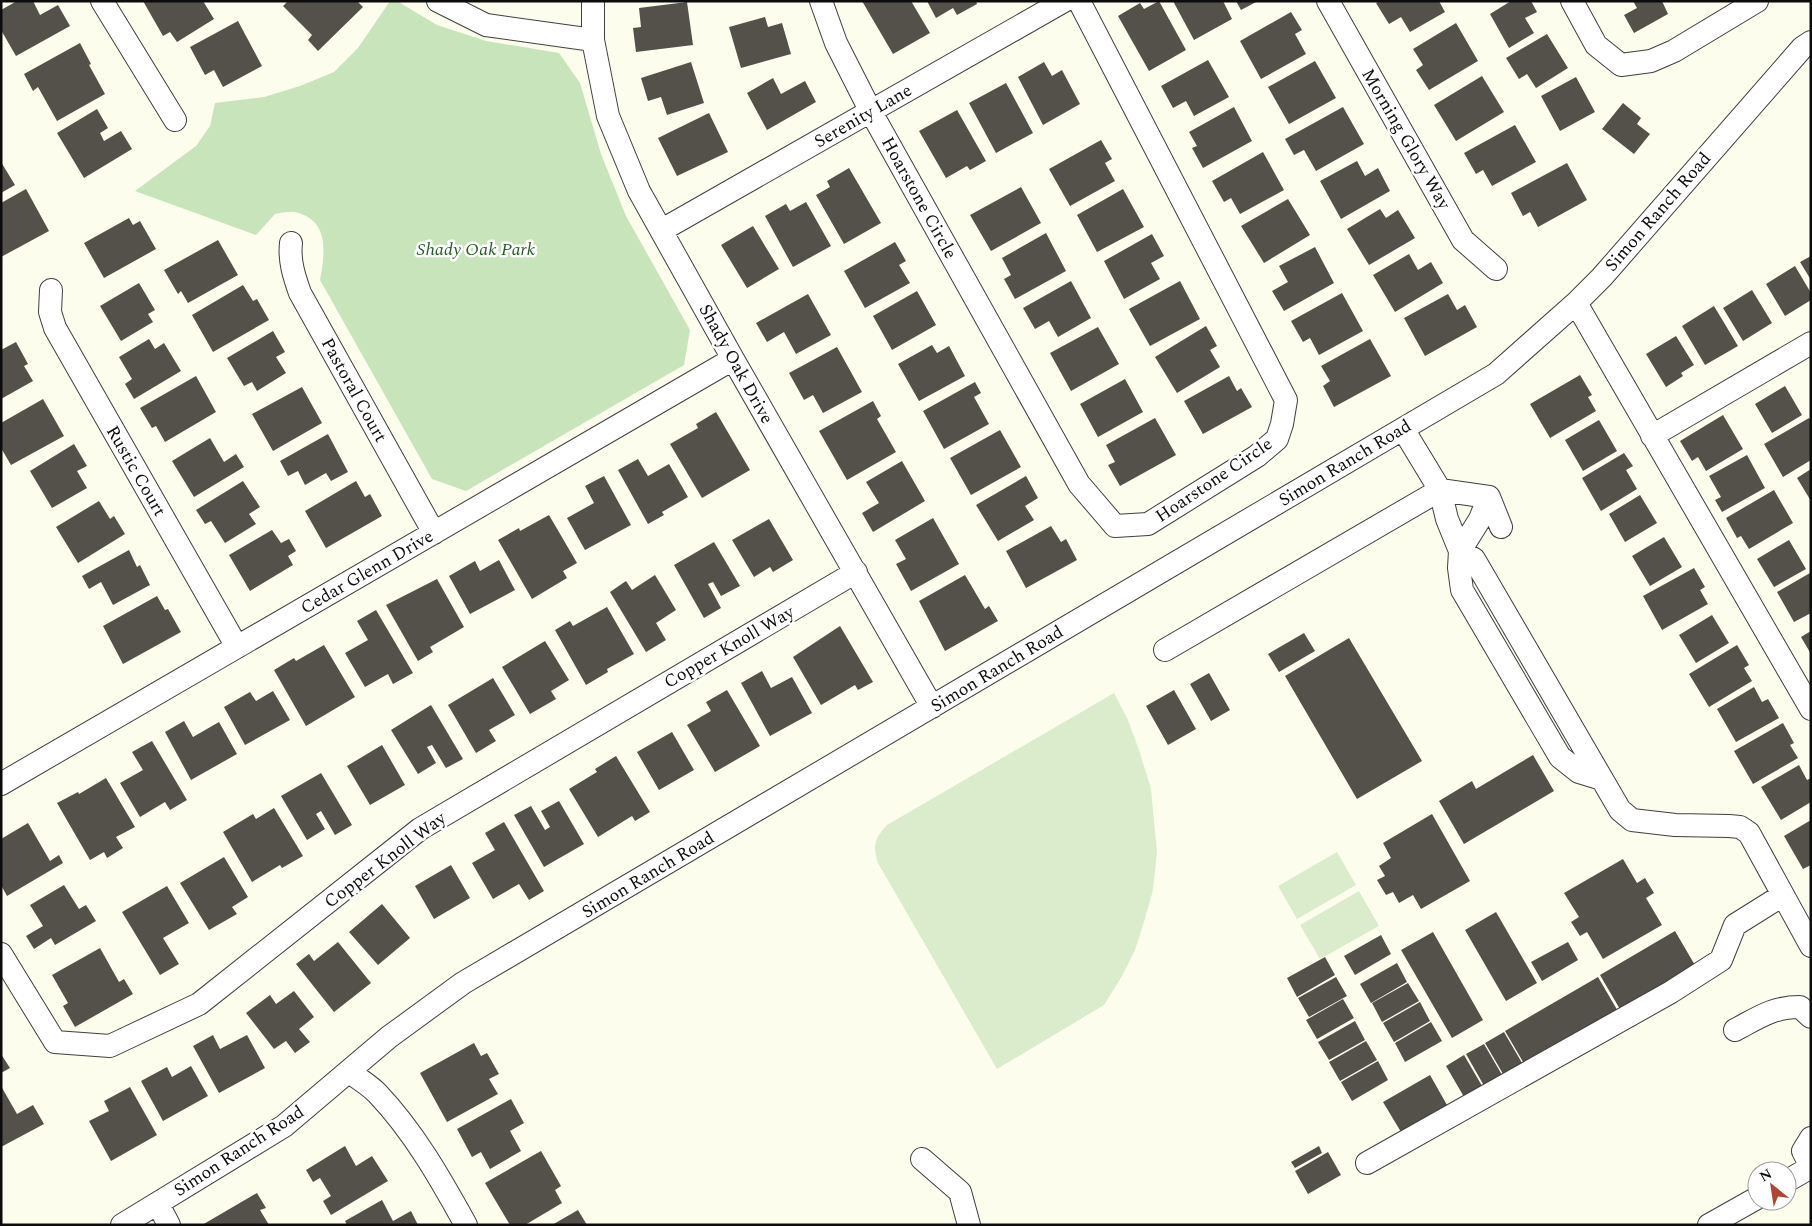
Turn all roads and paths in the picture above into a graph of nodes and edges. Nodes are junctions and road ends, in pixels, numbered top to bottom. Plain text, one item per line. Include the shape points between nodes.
1 (102, 1) edge
2 (438, 1) edge
3 (593, 1) edge
4 (821, 1) edge
5 (1064, 1) edge
6 (1079, 1) edge
7 (1328, 1) edge
8 (1572, 1) edge
9 (1757, 1) edge
10 (593, 40) junction
11 (1811, 42) edge
12 (871, 112) junction
13 (175, 120) dead end
14 (662, 230) junction
15 (291, 243) dead end
16 (1496, 269) dead end
17 (51, 290) dead end
18 (1576, 303) junction
19 (1807, 353) edge
20 (733, 359) junction
21 (1403, 429) junction
22 (1652, 436) junction
23 (1440, 490) junction
24 (1489, 496) junction
25 (1501, 527) dead end
26 (434, 532) junction
27 (1460, 552) junction
28 (856, 572) junction
29 (237, 648) junction
30 (1165, 650) dead end
31 (932, 707) junction
32 (1811, 709) edge
33 (1, 784) edge
34 (1783, 895) junction
35 (1811, 946) edge
36 (1, 954) edge
37 (1811, 1017) edge
38 (1735, 1030) dead end
39 (349, 1072) junction
40 (1811, 1138) edge
41 (922, 1159) dead end
42 (1367, 1164) dead end
43 (1811, 1167) edge
44 (1797, 1175) edge
45 (158, 1204) junction
46 (1747, 1204) edge
47 (122, 1225) edge
48 (169, 1225) edge
49 (466, 1225) edge
50 (969, 1225) edge
51 (1709, 1225) edge

1 - 13 street
2 - 10 street via 486,25
3 - 10 street, Shady Oak Drive
4 - 12 street via 836,43
5 - 12 street, Serenity Lane
6 - 12 street, Hoarstone Circle via 1286,400 1277,439 1244,464 1148,524 1115,526 1079,484
7 - 16 street, Morning Glory Way via 1463,240
8 - 9 street via 1596,45 1621,64 1651,61 1674,51
10 - 14 street, Shady Oak Drive via 608,116 639,191
11 - 18 street, Simon Ranch Road via 1802,48
12 - 14 street, Serenity Lane
14 - 20 street, Shady Oak Drive
15 - 26 street, Pastoral Court via 292,272 300,293
17 - 29 street, Rustic Court via 50,312 55,328
18 - 21 street, Simon Ranch Road via 1496,374
18 - 22 street
19 - 22 street
20 - 26 street, Cedar Glenn Drive
20 - 28 street, Shady Oak Drive
21 - 23 street
21 - 31 street, Simon Ranch Road
22 - 32 street
23 - 24 street
23 - 27 street
23 - 30 street
24 - 25 street
24 - 27 street via 1480,520
26 - 29 street, Cedar Glenn Drive
27 - 34 street via 1474,559 1620,810 1632,820 1740,827 1749,833
28 - 31 street, Shady Oak Drive
28 - 36 street, Copper Knoll Way via 420,829 199,1004 110,1046 55,1042
29 - 33 street, Cedar Glenn Drive
31 - 39 street, Simon Ranch Road via 463,984 389,1037
34 - 35 street
34 - 42 street via 1735,925 1721,960 1671,992
37 - 38 street via 1800,1007 1775,1009
39 - 45 street, Simon Ranch Road via 284,1126
39 - 49 street via 376,1092 428,1158
40 - 43 street via 1803,1151
41 - 50 street via 960,1192
43 - 44 street
45 - 47 street, Simon Ranch Road
45 - 48 street
46 - 51 street

